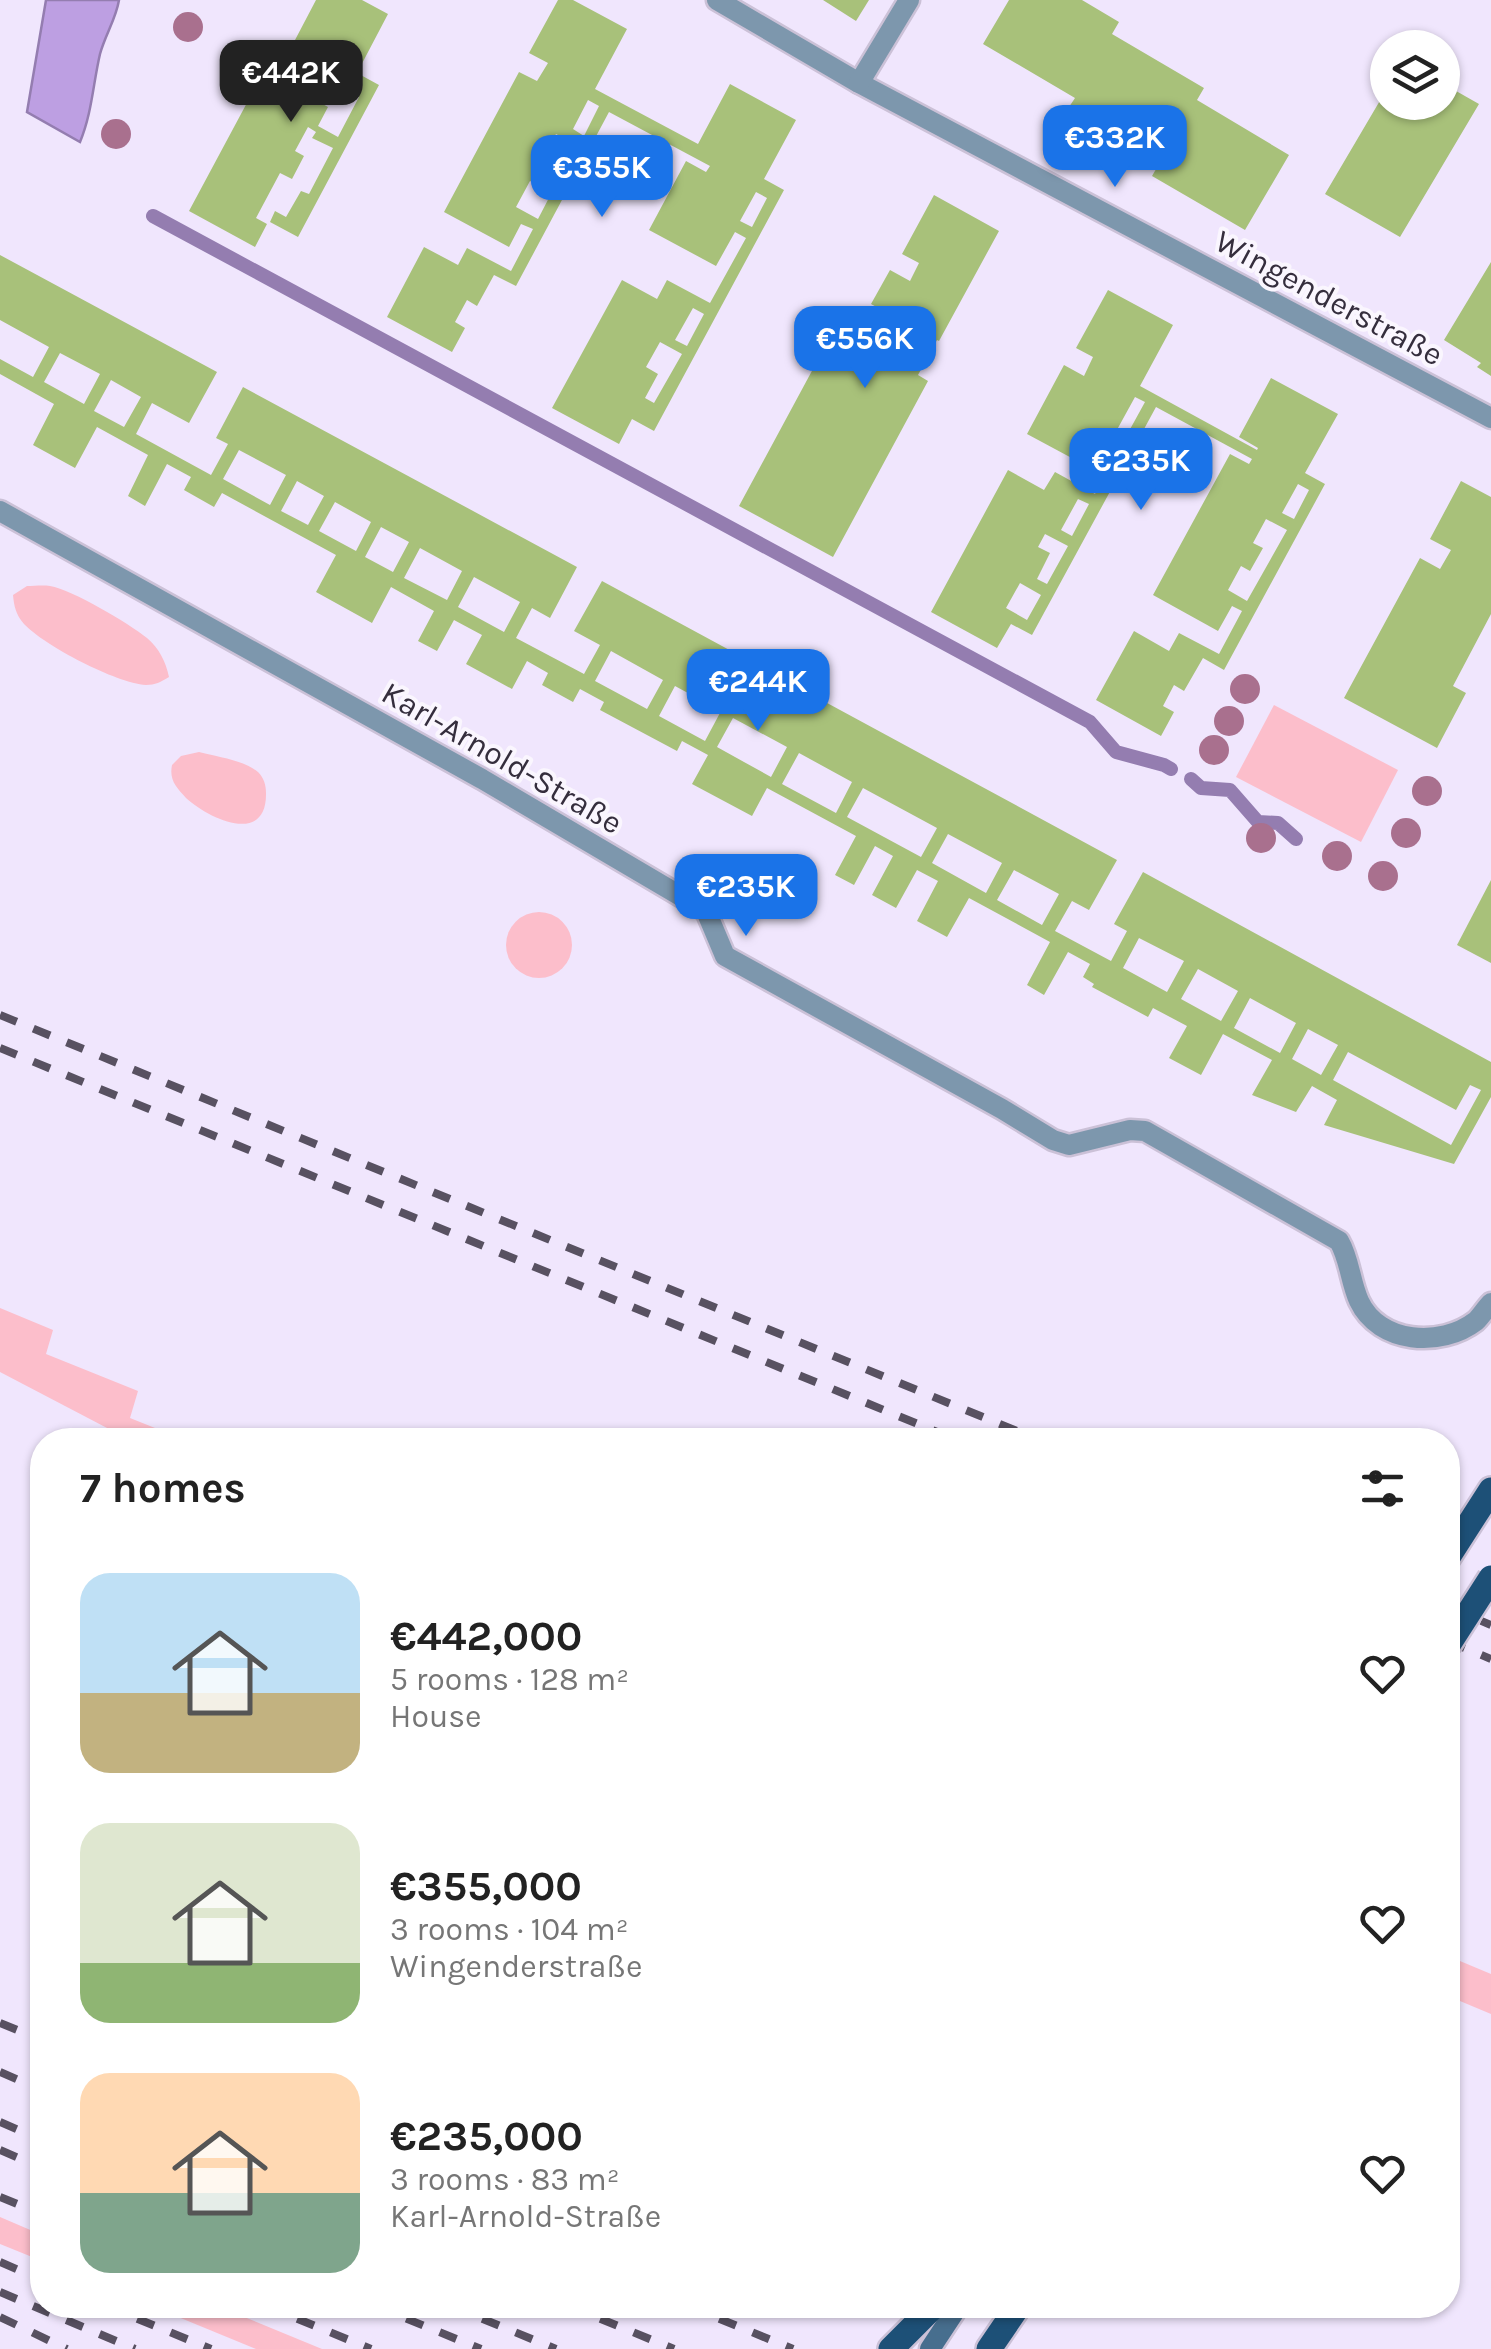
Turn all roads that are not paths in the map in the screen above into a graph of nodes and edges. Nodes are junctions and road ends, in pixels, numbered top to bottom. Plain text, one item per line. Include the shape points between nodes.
1 (717, 0) edge
2 (910, 0) edge
3 (859, 83) junction
4 (1491, 418) edge
5 (0, 511) edge
6 (1491, 1302) edge
7 (1491, 1490) edge
8 (1460, 1538) edge
9 (1491, 1578) edge
10 (1460, 1626) edge
11 (921, 2318) edge
12 (950, 2318) edge
13 (1010, 2318) edge
14 (891, 2349) edge
15 (930, 2349) edge
16 (990, 2349) edge

1 - 3 street, Wingenderstraße
2 - 3 street
3 - 4 street, Wingenderstraße
5 - 6 street, Karl-Arnold-Straße via 706,911 724,956 1053,1140 1070,1145 1144,1131 1338,1241 1359,1300 1372,1320 1395,1333 1420,1339 1447,1335 1476,1320
7 - 8 main road
9 - 10 main road, bridge
11 - 14 main road
12 - 15 main road
13 - 16 main road

